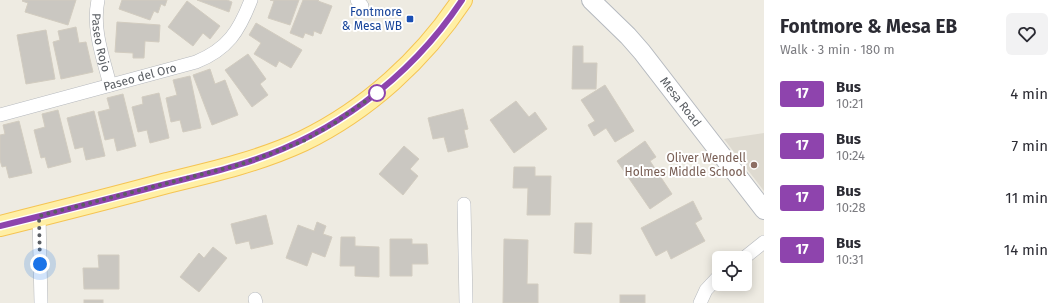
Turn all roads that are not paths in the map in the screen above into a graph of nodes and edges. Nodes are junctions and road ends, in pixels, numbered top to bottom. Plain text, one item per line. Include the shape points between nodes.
1 (98, 0) edge
2 (251, 0) edge
3 (462, 0) edge
4 (590, 0) edge
5 (110, 85) junction
6 (0, 115) edge
7 (464, 204) dead end
8 (764, 210) edge
9 (39, 216) junction
10 (0, 226) edge
11 (764, 242) edge
12 (752, 252) edge
13 (712, 284) edge
14 (41, 303) edge
15 (466, 303) edge
16 (700, 303) edge

1 - 5 street, Paseo Rojo via 97,34
2 - 5 street, Paseo del Oro via 243,21 231,38 211,56
3 - 9 main road via 423,51 400,73 356,109 303,141 238,165
4 - 8 main road, Mesa Road via 642,52
5 - 6 street, Paseo del Oro
7 - 15 street
9 - 10 main road
9 - 14 street
11 - 12 street
13 - 16 street

